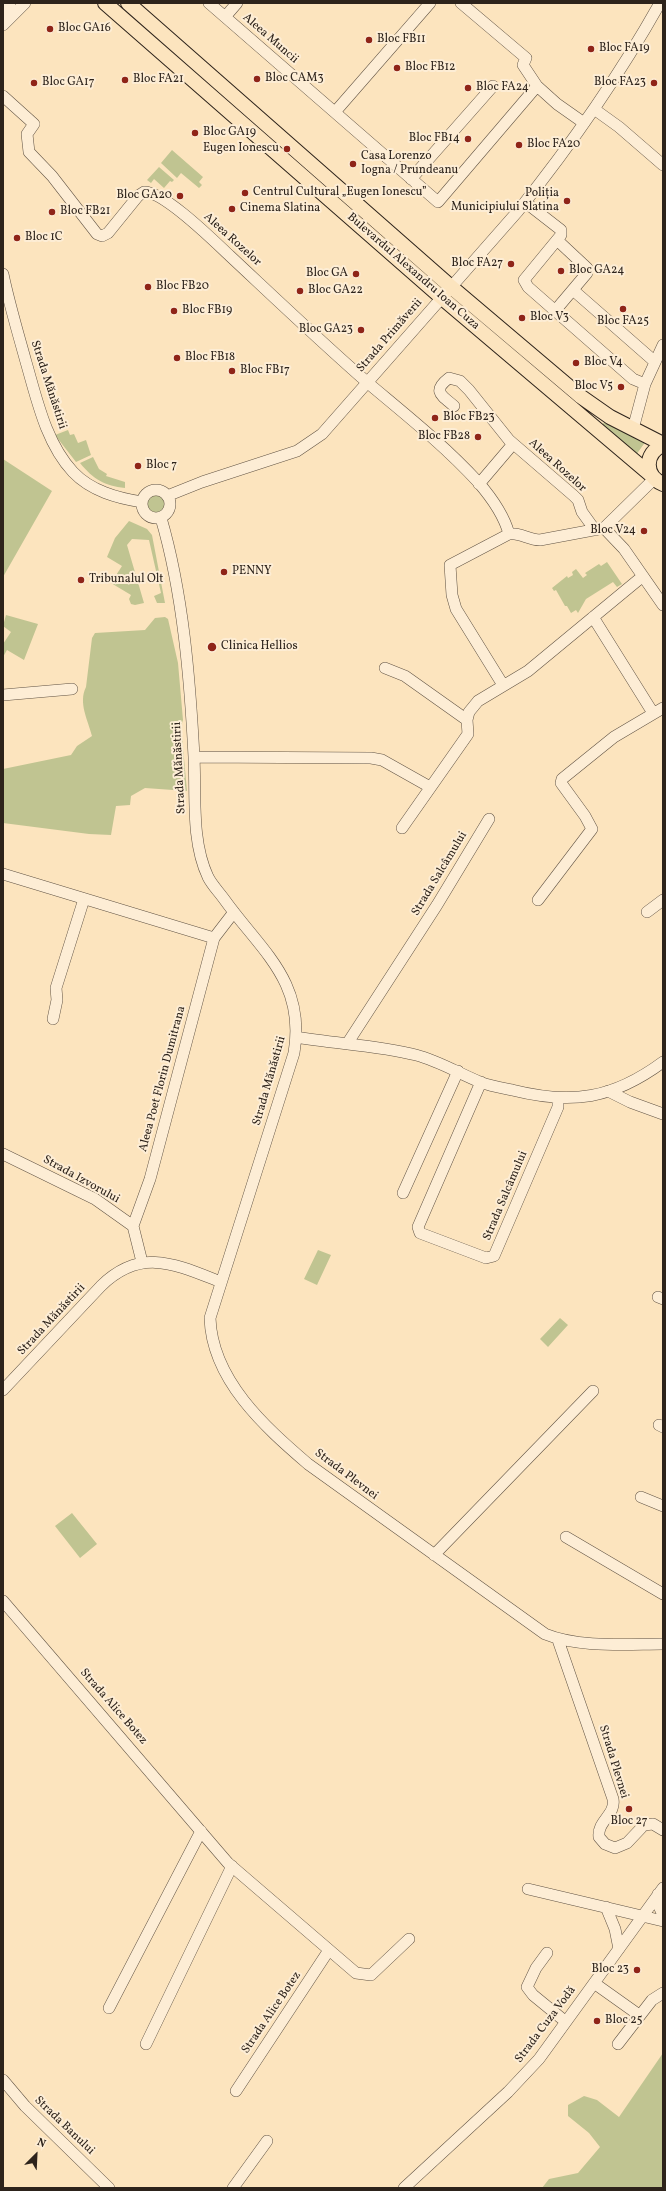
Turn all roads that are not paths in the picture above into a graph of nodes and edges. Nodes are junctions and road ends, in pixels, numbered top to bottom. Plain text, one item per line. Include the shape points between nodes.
1 (10, 3) edge
2 (105, 3) edge
3 (128, 3) edge
4 (209, 3) edge
5 (237, 3) edge
6 (430, 3) edge
7 (462, 3) edge
8 (660, 3) edge
9 (23, 4) edge
10 (3, 16) edge
11 (225, 17) junction
12 (3, 25) edge
13 (493, 86) dead end
14 (537, 86) junction
15 (3, 96) edge
16 (594, 108) junction
17 (335, 112) junction
18 (584, 123) junction
19 (663, 165) edge
20 (411, 179) junction
21 (525, 202) junction
22 (557, 240) junction
23 (3, 274) edge
24 (450, 286) junction
25 (573, 290) junction
26 (441, 297) junction
27 (554, 312) junction
28 (663, 345) edge
29 (654, 361) junction
30 (367, 382) junction
31 (645, 384) junction
32 (454, 406) dead end
33 (633, 429) junction
34 (513, 444) junction
35 (663, 444) edge
36 (658, 482) edge
37 (479, 484) junction
38 (167, 496) junction
39 (142, 502) junction
40 (161, 518) junction
41 (599, 529) junction
42 (509, 534) junction
43 (643, 576) junction
44 (663, 605) edge
45 (593, 617) junction
46 (385, 668) dead end
47 (503, 685) junction
48 (72, 690) dead end
49 (3, 695) edge
50 (663, 708) edge
51 (653, 714) junction
52 (467, 720) junction
53 (194, 757) junction
54 (430, 787) junction
55 (489, 818) dead end
56 (402, 828) dead end
57 (3, 874) edge
58 (84, 899) junction
59 (538, 900) dead end
60 (663, 900) edge
61 (234, 912) junction
62 (647, 912) dead end
63 (214, 938) junction
64 (53, 1018) dead end
65 (296, 1037) junction
66 (347, 1044) junction
67 (663, 1062) edge
68 (458, 1071) junction
69 (481, 1082) junction
70 (608, 1091) junction
71 (558, 1099) junction
72 (663, 1114) edge
73 (3, 1154) edge
74 (403, 1193) dead end
75 (133, 1226) junction
76 (142, 1262) junction
77 (221, 1282) junction
78 (3, 1390) edge
79 (593, 1391) dead end
80 (641, 1497) dead end
81 (663, 1506) edge
82 (566, 1537) dead end
83 (434, 1555) junction
84 (663, 1594) edge
85 (3, 1601) edge
86 (558, 1640) junction
87 (663, 1644) edge
88 (663, 1830) edge
89 (201, 1831) junction
90 (232, 1866) junction
91 (528, 1889) dead end
92 (661, 1891) edge
93 (606, 1907) junction
94 (643, 1915) junction
95 (663, 1915) edge
96 (663, 1921) edge
97 (409, 1939) dead end
98 (619, 1949) junction
99 (329, 1950) junction
100 (547, 1953) dead end
101 (594, 1983) junction
102 (663, 1993) edge
103 (109, 2008) dead end
104 (639, 2016) junction
105 (566, 2022) junction
106 (146, 2044) dead end
107 (618, 2044) dead end
108 (4, 2083) edge
109 (236, 2091) dead end
110 (268, 2141) dead end
111 (110, 2188) edge
112 (233, 2188) edge
113 (404, 2188) edge

1 - 10 street
2 - 26 main road, Bulevardul Alexandru Ioan Cuza
3 - 24 main road, Bulevardul Alexandru Ioan Cuza
4 - 11 street, Aleea Muncii
5 - 11 street, Aleea Muncii
6 - 17 street
7 - 14 street via 526,58 523,65
8 - 16 street, Strada Primăverii via 641,37
9 - 12 street
11 - 17 street, Aleea Muncii
13 - 20 street
14 - 18 street
14 - 20 street, Aleea Muncii via 438,202
15 - 30 street, Aleea Rozelor via 34,124 27,134 28,152 52,176 97,234 102,236 108,233 141,194 152,193 188,217
16 - 18 street, Strada Primăverii
16 - 19 street
17 - 20 street, Aleea Muncii
18 - 21 street, Strada Primăverii
21 - 22 street via 561,230
21 - 24 street, Strada Primăverii
22 - 25 street via 587,268 587,273
22 - 27 street via 524,280 534,295
23 - 39 street, Strada Mănăstirii via 42,416 61,456 74,473 100,491
24 - 26 street, Strada Primăverii
24 - 33 main road, Bulevardul Alexandru Ioan Cuza via 580,396
25 - 27 street
25 - 29 street
26 - 30 street, Strada Primăverii
26 - 36 main road, Bulevardul Alexandru Ioan Cuza
27 - 31 street via 634,379
28 - 29 street
29 - 31 street
30 - 37 street, Aleea Rozelor via 436,440
30 - 38 street, Strada Primăverii via 322,434 297,451
31 - 33 street
32 - 34 street, Aleea Rozelor via 440,394 439,390 449,378 460,382 469,390
33 - 35 main road, Bulevardul Alexandru Ioan Cuza
34 - 37 street, Aleea Rozelor
34 - 41 street, Aleea Rozelor via 574,496 582,512
35 - 36 main road via 653,451 648,463
36 - 41 street
37 - 42 street, Aleea Rozelor via 496,506
38 - 39 street, Strada Primăverii via 161,491 152,491 145,495
38 - 40 street via 169,508
39 - 40 street via 143,510 149,517
40 - 53 street, Strada Mănăstirii via 167,537 182,627
41 - 42 street via 540,540
41 - 43 street, Aleea Rozelor via 624,549
42 - 47 street via 450,565 452,595 456,608
43 - 44 street, Aleea Rozelor
43 - 45 street
45 - 47 street via 528,671
45 - 51 street
46 - 52 street via 405,676
47 - 52 street via 478,701 469,712
48 - 49 street
50 - 51 street
51 - 59 street via 614,737 562,779 561,783 592,829
52 - 54 street via 468,734
53 - 54 street via 371,758 382,760
53 - 61 street, Strada Mănăstirii via 196,822 200,847 208,877
54 - 56 street
55 - 66 street, Strada Salcâmului via 437,905
57 - 58 street
58 - 63 street
58 - 64 street via 56,988 57,1000
60 - 62 street
61 - 63 street
61 - 65 street, Strada Mănăstirii via 270,955 286,983 294,1004
63 - 75 street, Aleea Poet Florin Dumitrana via 150,1179
65 - 66 street
65 - 77 street, Strada Mănăstirii via 294,1053
66 - 68 street via 415,1055 443,1063
67 - 70 street via 645,1075
68 - 69 street
68 - 74 street
69 - 71 street
69 - 71 street, Strada Salcâmului via 418,1227 420,1232 486,1258 494,1256 506,1230 558,1107
70 - 71 street
70 - 72 street
73 - 75 street, Strada Izvorului via 95,1199
75 - 76 street
76 - 77 street, Strada Mănăstirii via 158,1262 179,1267
76 - 78 street, Strada Mănăstirii via 114,1273
77 - 83 street, Strada Plevnei via 210,1318 212,1337 224,1370 246,1402 273,1433 308,1464
79 - 83 street
80 - 81 street
82 - 84 street
83 - 86 street, Strada Plevnei via 545,1634
85 - 89 street, Strada Alice Botez
86 - 87 street
86 - 88 street, Strada Plevnei via 613,1799 613,1809 599,1828 599,1837 605,1844 615,1848 627,1843 644,1825 653,1824
89 - 90 street, Strada Alice Botez
89 - 103 street
90 - 99 street, Strada Alice Botez
90 - 106 street
91 - 93 street
92 - 94 street, Strada Cuza Vodă
92 - 95 street via 658,1904
93 - 94 street
93 - 98 street via 615,1929
94 - 96 street
94 - 98 street, Strada Cuza Vodă
97 - 99 street, Strada Alice Botez via 371,1975 356,1973
98 - 101 street, Strada Cuza Vodă
99 - 109 street, Strada Alice Botez
100 - 105 street via 527,1987
101 - 104 street
101 - 105 street, Strada Cuza Vodă
102 - 104 street via 652,2000
104 - 107 street
105 - 113 street, Strada Cuza Vodă via 539,2059 508,2092
108 - 111 street, Strada Banului
110 - 112 street

